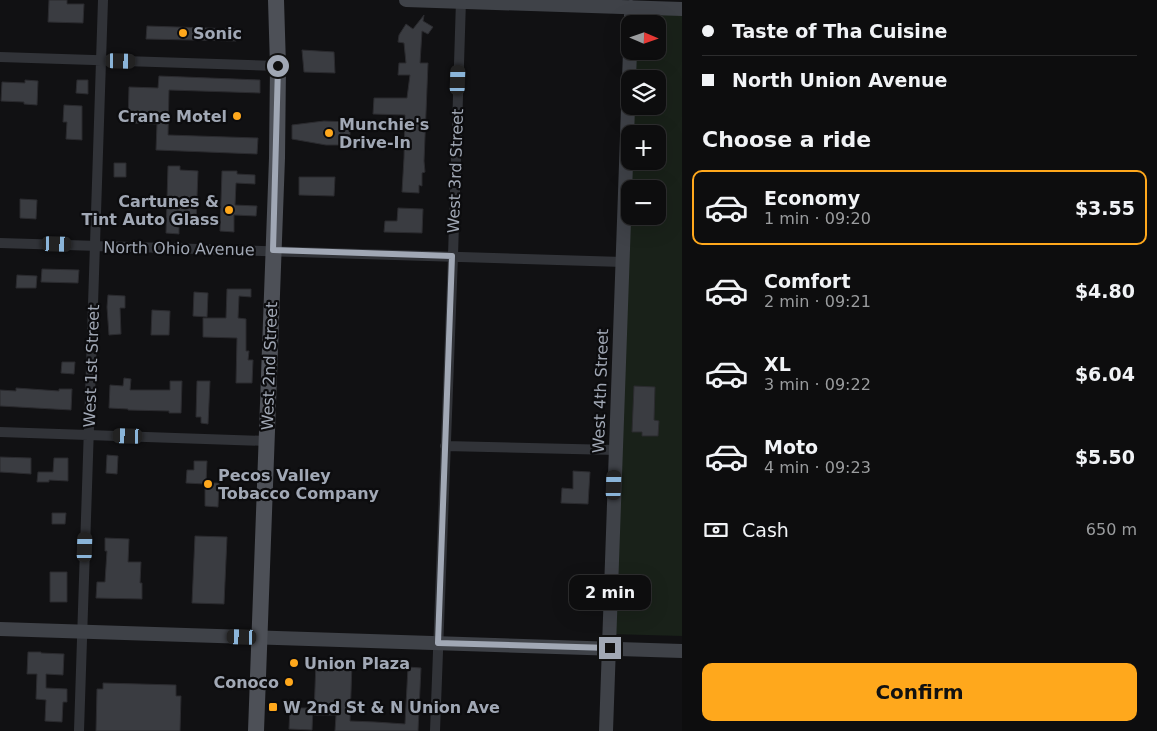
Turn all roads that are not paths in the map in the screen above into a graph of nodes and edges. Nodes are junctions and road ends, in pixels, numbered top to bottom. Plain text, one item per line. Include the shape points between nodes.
1 (103, 0) edge
2 (276, 0) edge
3 (406, 0) edge
4 (460, 1) edge
5 (631, 3) edge
6 (682, 9) edge
7 (0, 57) edge
8 (630, 60) edge
9 (101, 61) junction
10 (278, 66) junction
11 (0, 242) edge
12 (95, 246) junction
13 (273, 250) junction
14 (452, 256) junction
15 (623, 262) junction
16 (0, 432) edge
17 (89, 435) junction
18 (267, 441) junction
19 (445, 446) junction
20 (616, 450) junction
21 (0, 629) edge
22 (82, 632) junction
23 (259, 638) junction
24 (438, 643) junction
25 (610, 648) junction
26 (682, 651) edge
27 (79, 731) edge
28 (256, 731) edge
29 (435, 731) edge
30 (606, 731) edge

1 - 9 street, West 1st Street
2 - 10 main road, West 2nd Street
3 - 4 street
4 - 5 street
4 - 14 street, West 3rd Street
5 - 6 street
7 - 9 street
8 - 15 street, West 4th Street
9 - 10 street
9 - 12 street, West 1st Street
10 - 13 main road, West 2nd Street
11 - 12 street, North Ohio Avenue
12 - 13 street, North Ohio Avenue
12 - 17 street, West 1st Street
13 - 14 street, North Ohio Avenue
13 - 18 main road, West 2nd Street
14 - 15 street, North Ohio Avenue
14 - 19 street, West 3rd Street
15 - 20 street, West 4th Street
16 - 17 street
17 - 18 street
17 - 22 street, West 1st Street
18 - 23 main road, West 2nd Street
19 - 20 street
19 - 24 street, West 3rd Street
20 - 25 street, West 4th Street
21 - 22 street
22 - 23 street
22 - 27 street, West 1st Street
23 - 24 street
23 - 28 main road, West 2nd Street
24 - 25 street
24 - 29 street, West 3rd Street
25 - 26 street
25 - 30 street, West 4th Street

